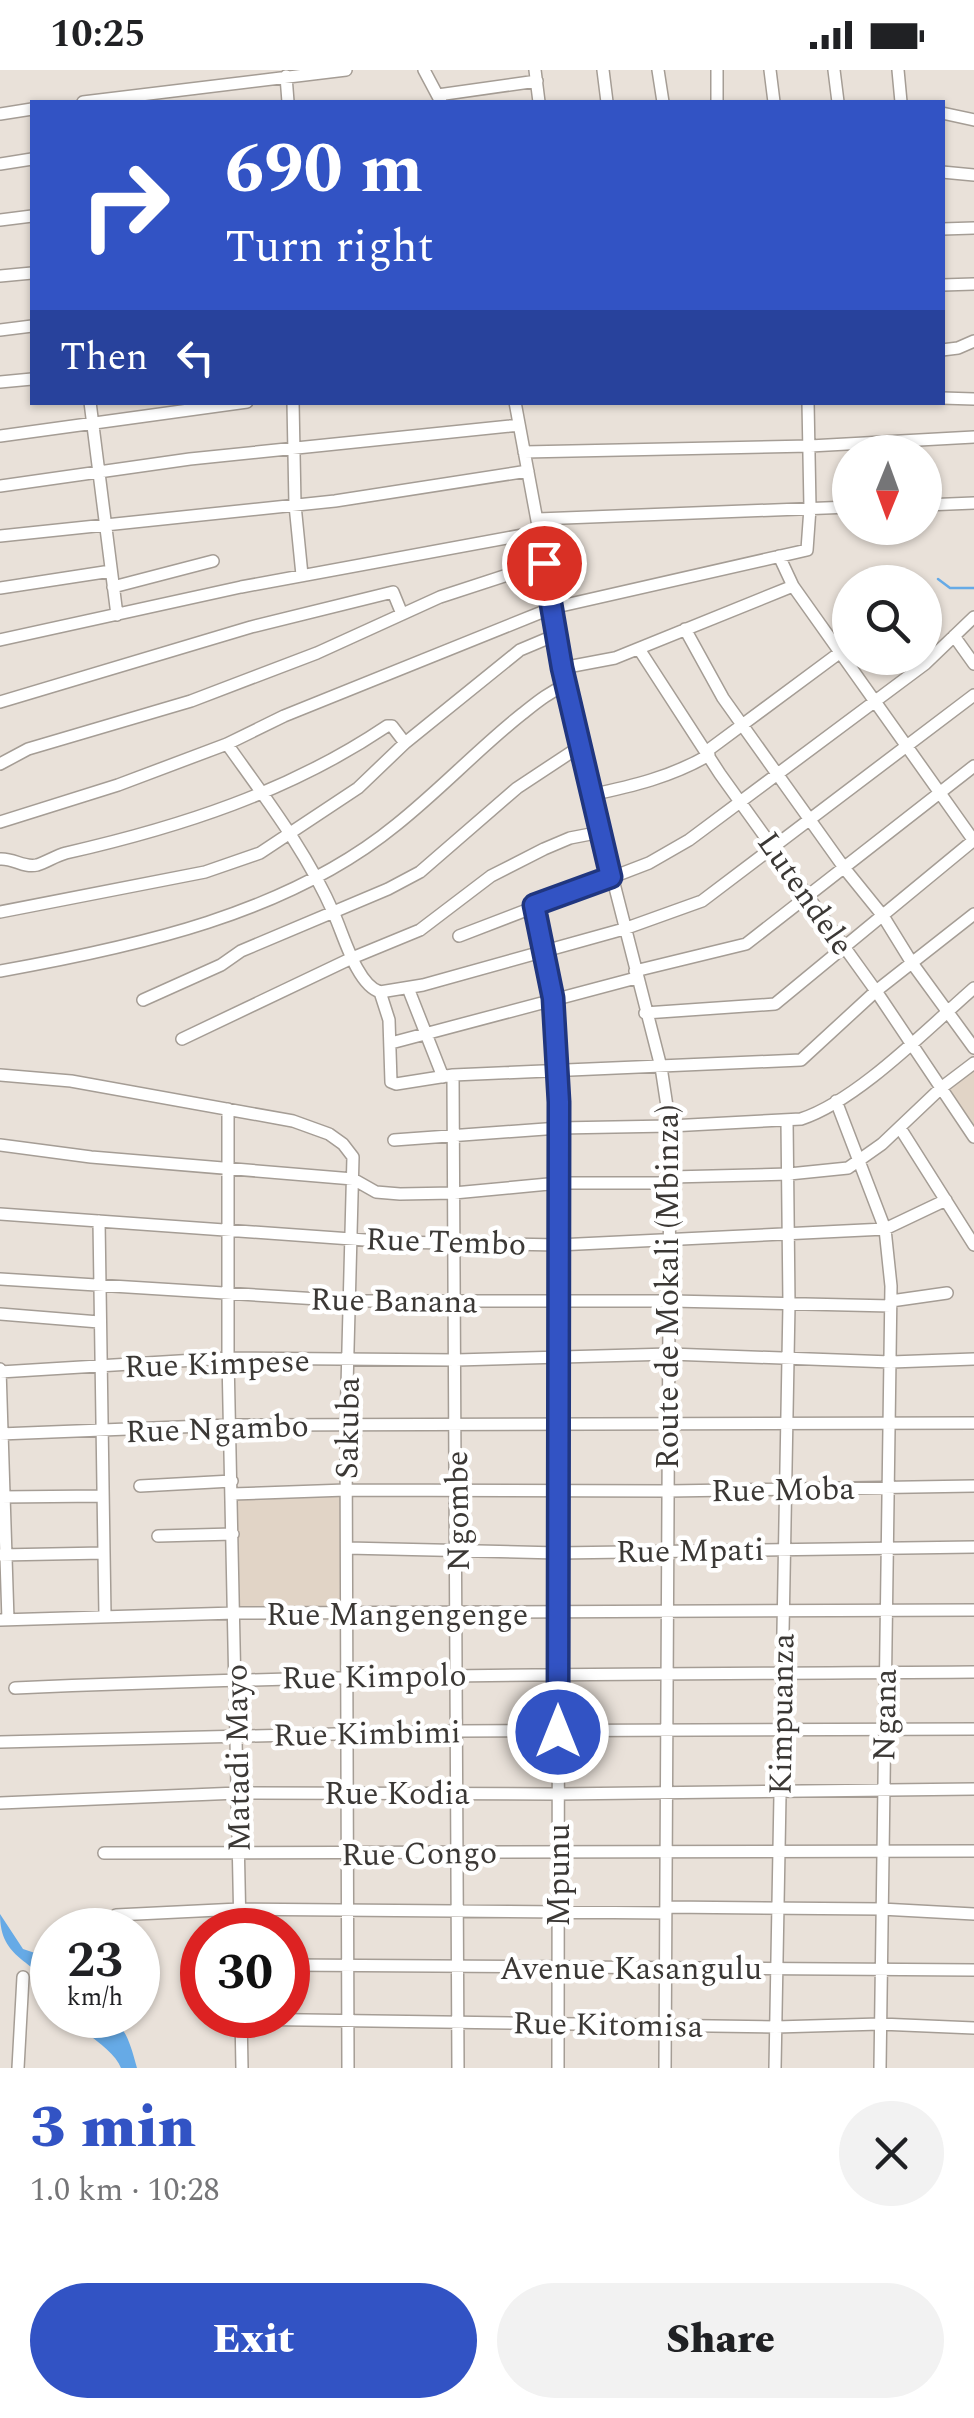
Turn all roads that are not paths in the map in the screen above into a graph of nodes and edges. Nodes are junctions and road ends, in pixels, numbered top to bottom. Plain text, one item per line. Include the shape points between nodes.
1 (346, 70) edge
2 (424, 70) edge
3 (603, 70) edge
4 (658, 70) edge
5 (716, 70) edge
6 (770, 70) edge
7 (834, 70) edge
8 (898, 70) edge
9 (306, 72) edge
10 (536, 75) edge
11 (286, 76) junction
12 (440, 99) edge
13 (100, 100) edge
14 (288, 100) edge
15 (539, 100) edge
16 (607, 100) edge
17 (663, 100) edge
18 (717, 100) edge
19 (774, 100) edge
20 (838, 100) edge
21 (900, 100) edge
22 (30, 109) edge
23 (0, 114) edge
24 (945, 114) edge
25 (974, 120) edge
26 (30, 159) edge
27 (0, 164) edge
28 (945, 172) edge
29 (974, 175) edge
30 (30, 216) edge
31 (0, 220) edge
32 (974, 228) edge
33 (945, 229) edge
34 (30, 273) edge
35 (0, 276) edge
36 (974, 284) edge
37 (945, 285) edge
38 (30, 326) edge
39 (0, 330) edge
40 (974, 341) edge
41 (945, 350) edge
42 (30, 379) edge
43 (0, 382) edge
44 (945, 398) edge
45 (974, 399) edge
46 (90, 405) edge
47 (226, 405) edge
48 (293, 405) edge
49 (516, 405) edge
50 (808, 405) edge
51 (93, 424) junction
52 (519, 425) junction
53 (0, 436) edge
54 (974, 438) edge
55 (810, 446) junction
56 (295, 450) junction
57 (524, 452) junction
58 (100, 471) junction
59 (528, 472) junction
60 (0, 486) edge
61 (974, 503) edge
62 (942, 504) edge
63 (295, 506) junction
64 (832, 507) edge
65 (810, 508) junction
66 (105, 524) junction
67 (538, 525) junction
68 (0, 536) edge
69 (779, 556) junction
70 (213, 561) dead end
71 (544, 563) junction
72 (111, 571) junction
73 (302, 576) junction
74 (794, 586) junction
75 (113, 587) junction
76 (0, 588) edge
77 (552, 608) junction
78 (402, 614) junction
79 (117, 615) junction
80 (974, 618) edge
81 (685, 629) junction
82 (832, 632) edge
83 (558, 634) junction
84 (954, 636) junction
85 (0, 640) edge
86 (639, 649) junction
87 (832, 659) edge
88 (974, 664) edge
89 (562, 668) junction
90 (860, 675) edge
91 (566, 685) junction
92 (974, 695) edge
93 (0, 702) edge
94 (875, 702) junction
95 (743, 726) junction
96 (405, 743) junction
97 (228, 744) junction
98 (579, 747) junction
99 (906, 747) junction
100 (708, 753) junction
101 (0, 764) edge
102 (974, 766) edge
103 (777, 774) junction
104 (941, 792) junction
105 (261, 793) junction
106 (590, 795) junction
107 (741, 801) junction
108 (810, 821) junction
109 (0, 822) edge
110 (601, 832) junction
111 (292, 834) junction
112 (974, 841) edge
113 (775, 849) junction
114 (0, 859) edge
115 (844, 868) junction
116 (315, 877) junction
117 (611, 877) junction
118 (808, 899) junction
119 (534, 905) junction
120 (0, 912) edge
121 (333, 912) junction
122 (974, 914) edge
123 (884, 916) junction
124 (624, 929) junction
125 (459, 936) dead end
126 (844, 949) junction
127 (545, 950) junction
128 (352, 958) junction
129 (912, 963) junction
130 (0, 971) edge
131 (636, 974) junction
132 (408, 988) junction
133 (974, 988) edge
134 (876, 991) junction
135 (380, 992) junction
136 (553, 998) junction
137 (143, 1000) dead end
138 (947, 1011) junction
139 (645, 1013) junction
140 (428, 1034) junction
141 (182, 1039) dead end
142 (391, 1042) junction
143 (909, 1044) junction
144 (974, 1048) edge
145 (974, 1063) edge
146 (661, 1067) junction
147 (557, 1069) junction
148 (0, 1075) edge
149 (448, 1076) junction
150 (941, 1088) junction
151 (836, 1101) junction
152 (228, 1109) junction
153 (787, 1121) junction
154 (670, 1126) junction
155 (558, 1128) junction
156 (900, 1128) junction
157 (454, 1134) junction
158 (974, 1137) edge
159 (394, 1140) dead end
160 (0, 1145) edge
161 (861, 1161) junction
162 (230, 1167) junction
163 (789, 1174) junction
164 (353, 1179) junction
165 (671, 1180) junction
166 (559, 1183) junction
167 (454, 1193) junction
168 (946, 1200) junction
169 (0, 1214) edge
170 (100, 1221) junction
171 (229, 1228) junction
172 (885, 1229) junction
173 (790, 1235) junction
174 (352, 1237) junction
175 (671, 1242) junction
176 (454, 1244) junction
177 (974, 1245) edge
178 (558, 1246) junction
179 (0, 1279) edge
180 (100, 1287) junction
181 (228, 1293) junction
182 (947, 1293) dead end
183 (351, 1301) junction
184 (456, 1301) junction
185 (671, 1301) junction
186 (557, 1303) junction
187 (891, 1303) junction
188 (789, 1304) junction
189 (0, 1314) edge
190 (99, 1322) junction
191 (670, 1354) junction
192 (228, 1358) junction
193 (348, 1358) junction
194 (556, 1358) junction
195 (788, 1359) junction
196 (974, 1359) edge
197 (456, 1360) junction
198 (891, 1362) junction
199 (99, 1368) junction
200 (0, 1371) edge
201 (890, 1422) junction
202 (974, 1423) edge
203 (346, 1424) junction
204 (456, 1424) junction
205 (558, 1424) junction
206 (785, 1424) junction
207 (230, 1426) junction
208 (669, 1426) junction
209 (102, 1431) junction
210 (1, 1434) edge
211 (140, 1486) dead end
212 (887, 1486) junction
213 (974, 1486) edge
214 (232, 1488) junction
215 (784, 1488) junction
216 (346, 1490) junction
217 (558, 1490) junction
218 (457, 1491) junction
219 (668, 1492) junction
220 (103, 1496) junction
221 (2, 1497) edge
222 (233, 1534) junction
223 (158, 1536) dead end
224 (974, 1547) edge
225 (347, 1548) junction
226 (783, 1548) junction
227 (886, 1548) junction
228 (667, 1551) junction
229 (458, 1552) junction
230 (104, 1553) junction
231 (558, 1553) junction
232 (3, 1555) edge
233 (974, 1610) edge
234 (458, 1612) junction
235 (886, 1612) junction
236 (346, 1613) junction
237 (782, 1613) junction
238 (234, 1614) junction
239 (558, 1614) junction
240 (668, 1614) junction
241 (105, 1616) junction
242 (4, 1620) edge
243 (974, 1672) edge
244 (885, 1673) junction
245 (456, 1674) junction
246 (668, 1674) junction
247 (781, 1674) junction
248 (558, 1675) junction
249 (347, 1676) junction
250 (235, 1678) junction
251 (15, 1688) dead end
252 (974, 1729) edge
253 (884, 1730) junction
254 (457, 1731) junction
255 (780, 1731) junction
256 (558, 1732) junction
257 (668, 1732) junction
258 (348, 1734) junction
259 (234, 1736) junction
260 (0, 1742) edge
261 (974, 1790) edge
262 (348, 1792) junction
263 (456, 1792) junction
264 (780, 1792) junction
265 (883, 1792) junction
266 (238, 1793) junction
267 (667, 1793) junction
268 (558, 1794) junction
269 (0, 1803) edge
270 (882, 1849) junction
271 (666, 1850) junction
272 (778, 1850) junction
273 (558, 1851) junction
274 (974, 1851) edge
275 (458, 1852) junction
276 (104, 1853) dead end
277 (239, 1854) junction
278 (348, 1854) junction
279 (239, 1908) edge
280 (778, 1908) junction
281 (882, 1909) junction
282 (458, 1910) junction
283 (666, 1910) junction
284 (310, 1911) edge
285 (348, 1911) junction
286 (558, 1912) junction
287 (974, 1914) edge
288 (310, 1965) edge
289 (347, 1965) junction
290 (458, 1967) junction
291 (558, 1967) junction
292 (666, 1968) junction
293 (777, 1968) junction
294 (881, 1970) junction
295 (974, 1970) edge
296 (23, 1977) dead end
297 (310, 2019) edge
298 (348, 2020) junction
299 (456, 2020) junction
300 (560, 2024) junction
301 (666, 2024) junction
302 (880, 2024) junction
303 (776, 2027) junction
304 (974, 2028) edge
305 (242, 2038) edge
306 (18, 2068) edge
307 (242, 2068) edge
308 (348, 2068) edge
309 (458, 2068) edge
310 (558, 2068) edge
311 (665, 2068) edge
312 (775, 2068) edge
313 (880, 2068) edge

1 - 9 street
2 - 12 street
3 - 16 street
4 - 17 street
5 - 18 street
6 - 19 street
7 - 20 street
8 - 21 street
9 - 11 street
10 - 12 street
10 - 15 street
11 - 13 street
11 - 14 street
22 - 23 street
24 - 25 street
26 - 27 street
28 - 29 street
30 - 31 street
32 - 33 street
34 - 35 street
36 - 37 street
38 - 39 street
40 - 41 street
42 - 43 street
44 - 45 street
46 - 51 street
47 - 51 street
48 - 56 street
49 - 52 street, Route de Mokali (Mbinza)
50 - 55 street
51 - 53 street
51 - 58 street
52 - 56 street
52 - 57 street, Route de Mokali (Mbinza)
54 - 55 street
55 - 57 street
55 - 65 street
56 - 58 street
56 - 63 street
57 - 59 street, Route de Mokali (Mbinza)
58 - 60 street
58 - 66 street
59 - 63 street
59 - 67 street, Route de Mokali (Mbinza)
61 - 62 street
63 - 66 street
63 - 73 street
64 - 65 street
65 - 67 street
65 - 69 street via 809,549
66 - 68 street
66 - 72 street
67 - 71 street, Route de Mokali (Mbinza)
67 - 73 street
69 - 74 street
69 - 77 street
70 - 75 street
71 - 77 street, Route de Mokali (Mbinza)
71 - 78 street
72 - 75 street
72 - 76 street
73 - 79 street
74 - 81 street
74 - 82 street
75 - 79 street
77 - 83 street, Route de Mokali (Mbinza)
77 - 97 street
78 - 93 street via 393,592
78 - 101 street via 191,701
79 - 85 street
80 - 84 street
81 - 86 street
81 - 95 street
83 - 89 street, Route de Mokali (Mbinza)
83 - 96 street via 520,650
84 - 88 street
84 - 94 street
86 - 89 street
86 - 100 street, Lutendele
87 - 95 street
89 - 91 street, Route de Mokali (Mbinza)
90 - 94 street
91 - 98 street, Route de Mokali (Mbinza)
91 - 116 street via 491,738 396,825
92 - 99 street
94 - 99 street
94 - 103 street
95 - 100 street
95 - 103 street
96 - 105 street via 387,726
96 - 111 street via 358,788
97 - 105 street
97 - 109 street
98 - 106 street, Route de Mokali (Mbinza)
98 - 121 street via 518,788 423,870
99 - 104 street
99 - 108 street
100 - 106 street via 645,783
100 - 107 street, Lutendele
102 - 104 street
103 - 107 street
103 - 108 street
104 - 112 street
104 - 115 street
105 - 111 street
105 - 114 street via 222,811 37,864
106 - 110 street, Route de Mokali (Mbinza)
107 - 113 street, Lutendele
107 - 117 street via 650,863
108 - 113 street
108 - 115 street
110 - 117 street, Route de Mokali (Mbinza)
110 - 128 street via 544,848 491,876 420,930
111 - 116 street
111 - 120 street via 205,872
112 - 123 street
113 - 118 street, Lutendele
113 - 124 street via 702,901
115 - 118 street
115 - 123 street
116 - 121 street
116 - 130 street via 190,926
117 - 119 street
117 - 124 street, Route de Mokali (Mbinza)
118 - 126 street, Lutendele
118 - 131 street via 746,944
119 - 125 street
119 - 127 street, Mpunu
121 - 128 street
121 - 137 street
122 - 129 street
123 - 126 street
123 - 129 street
124 - 127 street
124 - 131 street, Route de Mokali (Mbinza)
126 - 134 street, Lutendele
126 - 139 street via 775,1004
127 - 132 street
127 - 136 street, Mpunu
128 - 135 street via 369,987
128 - 141 street
129 - 134 street
129 - 138 street
131 - 136 street
131 - 139 street, Route de Mokali (Mbinza)
132 - 135 street
132 - 140 street, Ngombe
133 - 138 street
134 - 143 street, Lutendele
134 - 146 street via 800,1060
135 - 142 street
136 - 140 street
136 - 147 street, Mpunu
138 - 143 street
138 - 144 street
139 - 146 street, Route de Mokali (Mbinza)
140 - 142 street
140 - 149 street, Ngombe
142 - 149 street via 393,1084
143 - 150 street, Lutendele
143 - 151 street
145 - 150 street
146 - 147 street
146 - 154 street, Route de Mokali (Mbinza)
147 - 149 street
147 - 155 street, Mpunu
148 - 152 street, Sakuba via 72,1080
149 - 157 street, Ngombe
150 - 156 street
150 - 158 street, Lutendele
151 - 153 street
151 - 161 street, Ngana
152 - 162 street, Matadi Mayo
152 - 164 street, Sakuba via 328,1134 352,1158
153 - 154 street
153 - 163 street, Kimpuanza
154 - 155 street
154 - 165 street, Route de Mokali (Mbinza)
155 - 157 street
155 - 166 street, Mpunu
156 - 161 street
156 - 168 street
157 - 159 street
157 - 167 street, Ngombe
160 - 162 street
161 - 163 street via 835,1171
161 - 172 street, Ngana
162 - 164 street
162 - 171 street, Matadi Mayo
163 - 165 street
163 - 173 street, Kimpuanza
164 - 167 street via 376,1192
164 - 174 street, Sakuba
165 - 166 street
165 - 175 street, Route de Mokali (Mbinza)
166 - 167 street
166 - 178 street, Mpunu
167 - 176 street, Ngombe
168 - 172 street, Rue Tembo
168 - 177 street
169 - 170 street, Rue Tembo
170 - 171 street, Rue Tembo
170 - 180 street
171 - 174 street, Rue Tembo
171 - 181 street, Matadi Mayo
172 - 173 street, Rue Tembo
172 - 187 street, Ngana
173 - 175 street, Rue Tembo
173 - 188 street, Kimpuanza
174 - 176 street, Rue Tembo
174 - 183 street, Sakuba
175 - 178 street, Rue Tembo
175 - 185 street, Route de Mokali (Mbinza)
176 - 178 street, Rue Tembo
176 - 184 street, Ngombe
178 - 186 street, Mpunu
179 - 180 street, Rue Banana
180 - 181 street, Rue Banana
180 - 190 street
181 - 183 street, Rue Banana
181 - 192 street, Matadi Mayo
182 - 187 street, Rue Banana
183 - 184 street, Rue Banana
183 - 193 street, Sakuba
184 - 186 street, Rue Banana
184 - 197 street, Ngombe
185 - 186 street, Rue Banana
185 - 188 street, Rue Banana
185 - 191 street, Route de Mokali (Mbinza)
186 - 194 street, Mpunu
187 - 188 street, Rue Banana
187 - 198 street, Ngana
188 - 195 street, Kimpuanza
189 - 190 street
190 - 199 street
191 - 194 street, Rue Kimpese
191 - 195 street, Rue Kimpese
191 - 208 street, Route de Mokali (Mbinza)
192 - 193 street, Rue Kimpese
192 - 199 street, Rue Kimpese
192 - 207 street, Matadi Mayo
193 - 197 street, Rue Kimpese
193 - 203 street, Sakuba
194 - 197 street, Rue Kimpese
194 - 205 street, Mpunu
195 - 198 street, Rue Kimpese
195 - 206 street, Kimpuanza
196 - 198 street, Rue Kimpese
197 - 204 street, Ngombe
198 - 201 street, Ngana
199 - 200 street, Rue Kimpese
199 - 209 street
200 - 210 street
201 - 202 street, Rue Ngambo
201 - 206 street, Rue Ngambo
201 - 212 street, Ngana
203 - 204 street, Rue Ngambo
203 - 207 street, Rue Ngambo
203 - 216 street, Sakuba
204 - 205 street, Rue Ngambo
204 - 218 street, Ngombe
205 - 208 street, Rue Ngambo
205 - 217 street, Mpunu
206 - 208 street, Rue Ngambo
206 - 215 street, Kimpuanza
207 - 209 street, Rue Ngambo
207 - 214 street, Matadi Mayo
208 - 219 street, Route de Mokali (Mbinza)
209 - 210 street, Rue Ngambo
209 - 220 street
210 - 221 street
211 - 214 street, Rue Moba
212 - 213 street, Rue Moba
212 - 215 street, Rue Moba
212 - 227 street, Ngana
214 - 216 street, Rue Moba
214 - 222 street, Matadi Mayo
215 - 219 street, Rue Moba
215 - 226 street, Kimpuanza
216 - 218 street, Rue Moba
216 - 225 street, Sakuba
217 - 218 street, Rue Moba
217 - 219 street, Rue Moba
217 - 231 street, Mpunu
218 - 229 street, Ngombe
219 - 228 street, Route de Mokali (Mbinza)
220 - 221 street
220 - 230 street
221 - 232 street
222 - 223 street
222 - 238 street, Matadi Mayo
224 - 227 street, Rue Mpati
225 - 229 street, Rue Mpati
225 - 236 street, Sakuba
226 - 227 street, Rue Mpati
226 - 228 street, Rue Mpati
226 - 237 street, Kimpuanza
227 - 235 street, Ngana
228 - 231 street, Rue Mpati
228 - 240 street, Route de Mokali (Mbinza)
229 - 231 street, Rue Mpati
229 - 234 street, Ngombe
230 - 232 street
230 - 241 street
231 - 239 street, Mpunu
232 - 242 street
233 - 235 street, Rue Mangengenge
234 - 236 street, Rue Mangengenge
234 - 239 street, Rue Mangengenge
234 - 245 street, Ngombe
235 - 237 street, Rue Mangengenge
235 - 244 street, Ngana
236 - 238 street, Rue Mangengenge
236 - 249 street, Sakuba
237 - 240 street, Rue Mangengenge
237 - 247 street, Kimpuanza
238 - 241 street, Rue Mangengenge
238 - 250 street, Matadi Mayo
239 - 240 street, Rue Mangengenge
239 - 248 street, Mpunu
240 - 246 street, Route de Mokali (Mbinza)
241 - 242 street, Rue Mangengenge
243 - 244 street, Rue Kimpolo
244 - 247 street, Rue Kimpolo
244 - 253 street, Ngana
245 - 248 street, Rue Kimpolo
245 - 249 street, Rue Kimpolo
245 - 254 street, Ngombe
246 - 247 street, Rue Kimpolo
246 - 248 street, Rue Kimpolo
246 - 257 street, Route de Mokali (Mbinza)
247 - 255 street, Kimpuanza
248 - 256 street, Mpunu
249 - 250 street, Rue Kimpolo
249 - 258 street, Sakuba
250 - 251 street, Rue Kimpolo
250 - 259 street, Matadi Mayo
252 - 253 street, Rue Kimbimi
253 - 255 street, Rue Kimbimi
253 - 265 street, Ngana
254 - 256 street, Rue Kimbimi
254 - 258 street, Rue Kimbimi
254 - 263 street, Ngombe
255 - 257 street, Rue Kimbimi
255 - 264 street, Kimpuanza
256 - 257 street, Rue Kimbimi
256 - 268 street, Mpunu
257 - 267 street, Route de Mokali (Mbinza)
258 - 259 street, Rue Kimbimi
258 - 262 street, Sakuba
259 - 260 street, Rue Kimbimi
259 - 266 street, Matadi Mayo
261 - 265 street, Rue Kodia
262 - 263 street, Rue Kodia
262 - 266 street, Rue Kodia
262 - 278 street, Sakuba
263 - 268 street, Rue Kodia
263 - 275 street, Ngombe
264 - 265 street, Rue Kodia
264 - 267 street, Rue Kodia
264 - 272 street, Kimpuanza
265 - 270 street, Ngana
266 - 269 street, Rue Kodia
266 - 277 street, Matadi Mayo
267 - 268 street, Rue Kodia
267 - 271 street, Route de Mokali (Mbinza)
268 - 273 street, Mpunu
270 - 272 street, Rue Congo
270 - 274 street, Rue Congo
270 - 281 street, Ngana
271 - 272 street, Rue Congo
271 - 273 street, Rue Congo
271 - 283 street, Route de Mokali (Mbinza)
272 - 280 street, Kimpuanza
273 - 275 street, Rue Congo
273 - 286 street, Mpunu
275 - 278 street, Rue Congo
275 - 282 street, Ngombe
276 - 277 street, Rue Congo
277 - 278 street, Rue Congo
277 - 279 street, Matadi Mayo
278 - 285 street, Sakuba
280 - 281 street
280 - 283 street
280 - 293 street, Kimpuanza
281 - 287 street
281 - 294 street, Ngana
282 - 285 street
282 - 286 street
282 - 290 street, Ngombe
283 - 286 street
283 - 292 street, Route de Mokali (Mbinza)
284 - 285 street
285 - 289 street, Sakuba
286 - 291 street, Mpunu
288 - 289 street, Avenue Kasangulu
289 - 290 street, Avenue Kasangulu
289 - 298 street, Sakuba
290 - 291 street, Avenue Kasangulu
290 - 299 street, Ngombe
291 - 292 street, Avenue Kasangulu
291 - 300 street, Mpunu
292 - 293 street, Avenue Kasangulu
292 - 301 street, Route de Mokali (Mbinza)
293 - 294 street, Avenue Kasangulu
293 - 303 street, Kimpuanza
294 - 295 street, Avenue Kasangulu
294 - 302 street, Ngana
296 - 306 street
297 - 298 street, Rue Kitomisa
298 - 299 street, Rue Kitomisa
298 - 308 street, Sakuba
299 - 300 street, Rue Kitomisa
299 - 309 street, Ngombe
300 - 301 street, Rue Kitomisa
300 - 310 street, Mpunu
301 - 303 street, Rue Kitomisa
301 - 311 street, Route de Mokali (Mbinza)
302 - 303 street, Rue Kitomisa
302 - 304 street, Rue Kitomisa
302 - 313 street, Ngana
303 - 312 street, Kimpuanza
305 - 307 street

